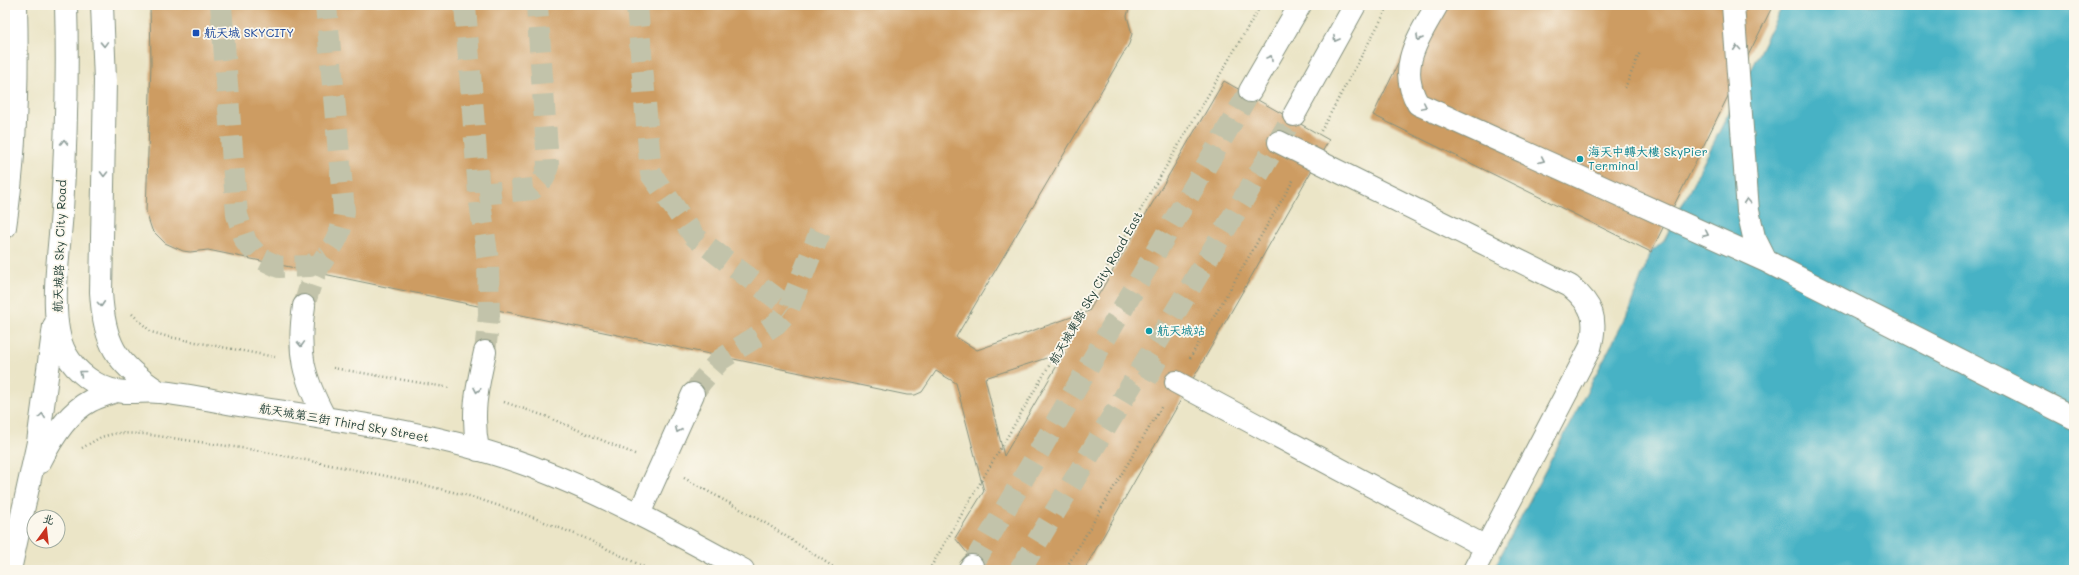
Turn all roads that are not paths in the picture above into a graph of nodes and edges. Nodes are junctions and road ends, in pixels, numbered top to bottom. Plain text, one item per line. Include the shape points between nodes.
1 (16, 5) edge
2 (66, 5) edge
3 (102, 5) edge
4 (1300, 5) edge
5 (1355, 5) edge
6 (1437, 5) edge
7 (1734, 5) edge
8 (1250, 92) tunnel mouth
9 (1294, 115) tunnel mouth
10 (1279, 142) dead end
11 (5, 227) edge
12 (1766, 261) junction
13 (304, 306) tunnel mouth
14 (56, 307) junction
15 (485, 352) tunnel mouth
16 (1176, 382) tunnel mouth
17 (116, 391) junction
18 (158, 391) junction
19 (693, 394) tunnel mouth
20 (325, 418) junction
21 (2074, 418) edge
22 (478, 450) junction
23 (30, 482) junction
24 (639, 514) junction
25 (1486, 547) junction
26 (10, 570) edge
27 (743, 570) edge
28 (1474, 570) edge

1 - 11 street via 17,86 13,159
14 -> 2 street, 航天城路 Sky City Road via 62,208
3 -> 18 street via 105,81 102,316 106,335 114,351 127,368
8 -> 4 street
5 -> 9 street
6 -> 12 street via 1412,50 1409,73 1411,92 1418,104
12 -> 7 street via 1754,237 1748,212
10 - 25 street via 1570,286 1584,298 1593,314 1595,331 1590,348
12 - 21 street
13 -> 20 street via 302,363 310,390
17 -> 14 street, 航天城路 Sky City Road via 96,384 77,369 65,353 58,330
23 -> 14 street via 38,442
15 -> 22 street via 474,411
16 - 25 street
17 - 18 street, 航天城路 Sky City Road
17 - 23 street via 90,401 69,417 48,446
18 - 20 street, 航天城第三街 Third Sky Street
19 -> 24 street
20 - 22 street, 航天城第三街 Third Sky Street via 421,436
22 - 24 street, 航天城第三街 Third Sky Street via 584,488
23 - 26 street
24 - 27 street, 航天城第三街 Third Sky Street
25 - 28 street

